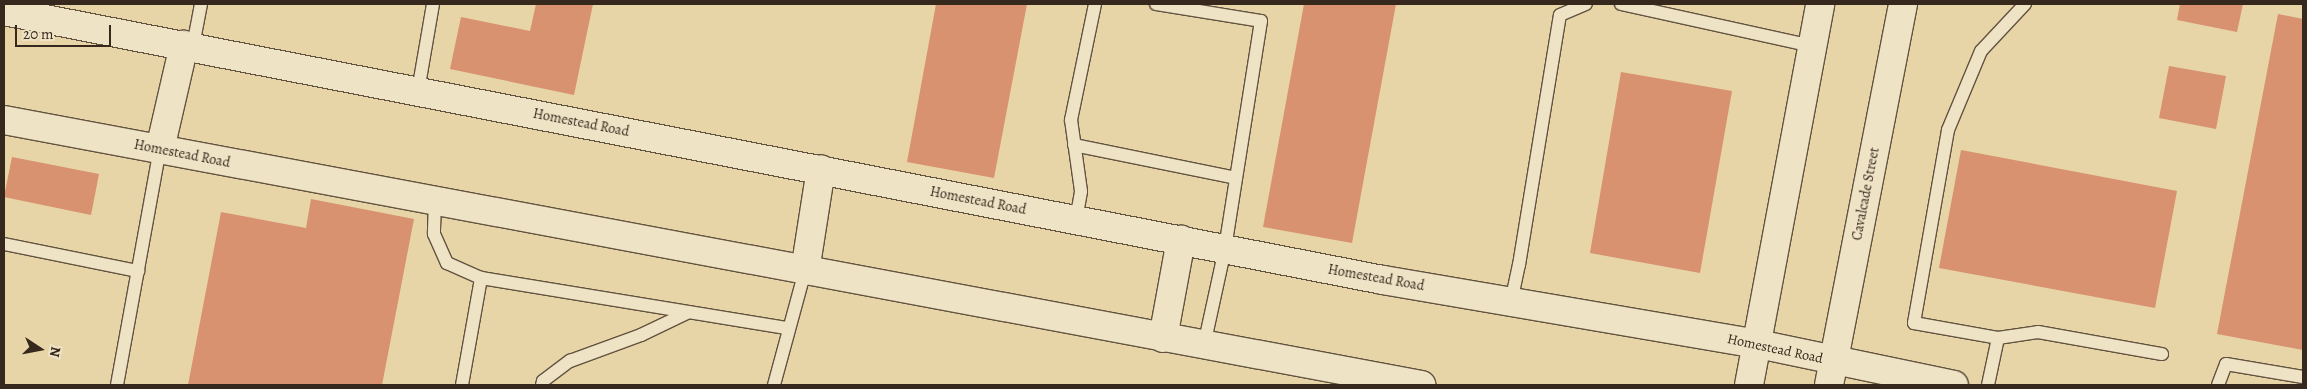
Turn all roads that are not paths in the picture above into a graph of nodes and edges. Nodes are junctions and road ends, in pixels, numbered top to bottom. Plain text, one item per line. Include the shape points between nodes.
1 (201, 4) edge
2 (433, 4) edge
3 (1095, 4) edge
4 (1156, 4) edge
5 (1586, 4) edge
6 (1621, 4) edge
7 (1820, 4) edge
8 (1903, 4) edge
9 (2025, 4) edge
10 (4, 10) edge
11 (189, 46) junction
12 (1812, 46) junction
13 (418, 91) junction
14 (4, 120) edge
15 (1074, 145) junction
16 (160, 149) junction
17 (821, 169) junction
18 (1236, 178) junction
19 (435, 201) junction
20 (1076, 220) junction
21 (1182, 240) junction
22 (4, 244) edge
23 (1225, 249) junction
24 (805, 270) junction
25 (138, 271) junction
26 (481, 278) junction
27 (1511, 302) junction
28 (689, 312) junction
29 (788, 328) junction
30 (1163, 338) junction
31 (1998, 338) junction
32 (1758, 344) junction
33 (1204, 345) junction
34 (2162, 354) dead end
35 (1831, 373) edge
36 (2303, 377) edge
37 (117, 385) edge
38 (462, 385) edge
39 (542, 385) edge
40 (774, 385) edge
41 (1413, 385) edge
42 (1750, 385) edge
43 (1954, 385) edge
44 (1988, 385) edge
45 (2218, 385) edge

1 - 11 lane
2 - 13 lane
3 - 15 lane via 1071,120
4 - 18 lane via 1261,21
5 - 27 lane via 1560,15
6 - 12 lane
7 - 12 main road
8 - 35 main road, Cavalcade Street
9 - 31 lane via 1981,51 1948,130 1914,323
10 - 11 main road, Homestead Road
11 - 13 main road, Homestead Road
11 - 16 main road
12 - 32 main road
13 - 17 main road, Homestead Road
14 - 16 main road, Homestead Road
15 - 18 lane
15 - 20 lane via 1081,191
16 - 19 main road, Homestead Road
16 - 25 lane
17 - 20 main road, Homestead Road
17 - 24 main road
18 - 23 lane
19 - 24 main road, Homestead Road
19 - 26 lane via 434,234 447,263
20 - 21 main road, Homestead Road
21 - 23 main road, Homestead Road
21 - 30 main road
22 - 25 lane
23 - 27 main road, Homestead Road
23 - 33 lane
24 - 29 lane
24 - 30 main road, Homestead Road
25 - 37 lane
26 - 28 lane
26 - 38 lane
27 - 32 main road, Homestead Road
28 - 29 lane
28 - 39 lane via 641,335 570,361
29 - 40 lane
30 - 33 main road, Homestead Road
31 - 34 lane via 2038,332
31 - 44 lane
32 - 35 main road, Homestead Road
32 - 42 main road
33 - 41 main road, Homestead Road
35 - 43 main road, Homestead Road
36 - 45 lane via 2226,364

